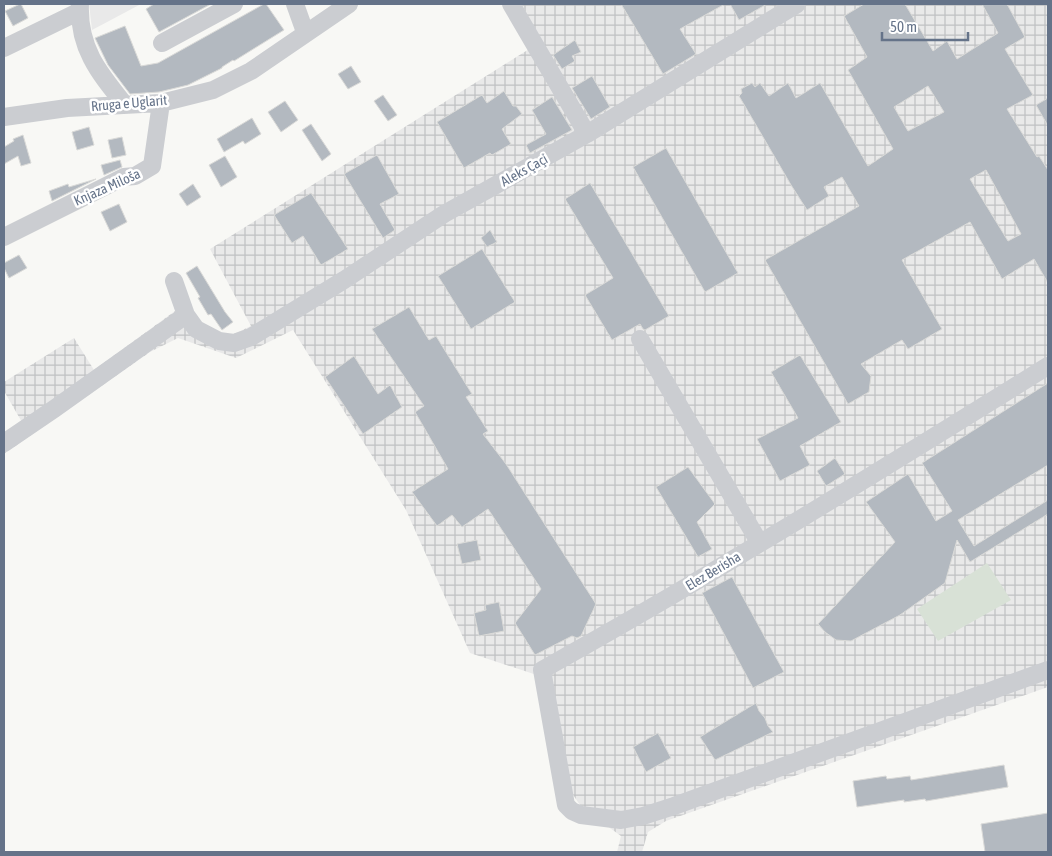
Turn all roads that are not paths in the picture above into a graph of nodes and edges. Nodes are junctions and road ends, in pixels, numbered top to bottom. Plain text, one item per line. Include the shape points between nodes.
1 (234, 4) edge
2 (294, 4) edge
3 (350, 4) edge
4 (511, 4) edge
5 (797, 4) edge
6 (80, 7) edge
7 (305, 32) junction
8 (162, 43) dead end
9 (4, 48) edge
10 (161, 103) junction
11 (125, 105) junction
12 (4, 117) edge
13 (587, 134) junction
14 (4, 237) edge
15 (174, 281) dead end
16 (186, 315) junction
17 (640, 339) dead end
18 (1048, 366) edge
19 (4, 443) edge
20 (759, 542) junction
21 (1048, 670) edge

1 - 8 street
2 - 7 street
3 - 7 street, Rruga e Uglarit
4 - 13 street
5 - 13 street, Aleks Çaçi
6 - 9 street
6 - 11 street via 80,22 89,56
7 - 10 street, Rruga e Uglarit via 251,71 213,90
10 - 11 street, Rruga e Uglarit
10 - 14 street, Knjaza Miloša via 152,166 135,176 124,176
11 - 12 street, Rruga e Uglarit via 67,108
13 - 16 street, Aleks Çaçi via 444,214 252,338 234,343 219,341 196,329
15 - 16 street
16 - 19 street
17 - 20 street
18 - 20 street, Elez Berisha via 866,480
20 - 21 street, Elez Berisha via 542,670 566,805 572,811 621,820 643,816

